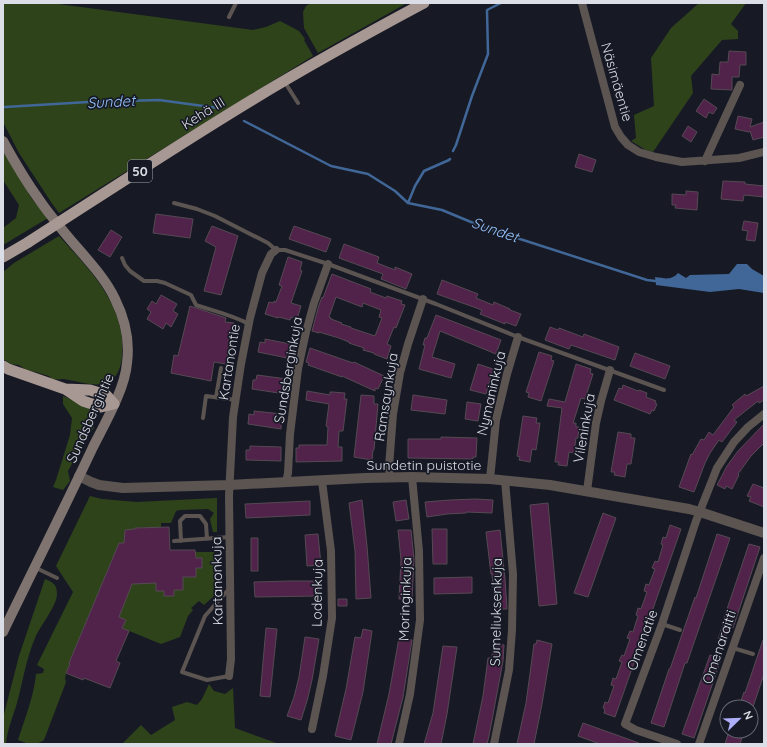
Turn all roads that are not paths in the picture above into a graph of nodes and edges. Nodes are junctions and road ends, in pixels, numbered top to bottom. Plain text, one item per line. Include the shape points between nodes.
1 (236, 3) edge
2 (424, 3) edge
3 (582, 3) edge
4 (230, 17) dead end
5 (284, 81) junction
6 (740, 85) dead end
7 (298, 103) dead end
8 (3, 141) edge
9 (764, 152) edge
10 (705, 161) junction
11 (174, 203) dead end
12 (276, 250) junction
13 (3, 257) edge
14 (122, 258) dead end
15 (328, 264) junction
16 (423, 299) junction
17 (248, 324) junction
18 (518, 337) junction
19 (3, 366) edge
20 (221, 368) dead end
21 (610, 370) junction
22 (664, 390) dead end
23 (216, 397) junction
24 (236, 400) junction
25 (114, 404) junction
26 (764, 414) edge
27 (203, 418) dead end
28 (79, 476) junction
29 (390, 478) junction
30 (412, 478) junction
31 (490, 479) junction
32 (505, 480) junction
33 (322, 481) junction
34 (286, 482) junction
35 (229, 485) junction
36 (588, 491) junction
37 (700, 512) junction
38 (764, 533) edge
39 (229, 537) junction
40 (207, 539) junction
41 (174, 541) dead end
42 (181, 541) junction
43 (764, 558) edge
44 (34, 567) junction
45 (57, 578) dead end
46 (229, 589) junction
47 (662, 624) junction
48 (680, 630) dead end
49 (3, 632) edge
50 (732, 648) junction
51 (753, 654) dead end
52 (229, 676) joint
53 (312, 730) dead end
54 (399, 744) edge
55 (494, 744) edge
56 (677, 744) edge
57 (699, 744) edge

1 - 4 lane
2 - 5 highway, Kehä III / 50 via 375,28
3 - 10 street, Näsimäentie via 615,127 628,145 639,152 656,157 682,162
5 - 7 lane
5 - 13 highway, Kehä III / 50
6 - 10 street
8 - 25 main road, Sundsbergintie via 38,199 107,284 122,313 128,340 127,364 122,387
9 - 10 street, Näsimäentie via 740,158
11 - 12 lane via 215,216 268,243
12 - 15 lane via 285,250
12 - 17 street, Kartanontie via 271,254 262,272
14 - 17 lane via 124,265 144,281 165,283 191,295 196,305
15 - 16 lane
15 - 34 street, Sundsberginkuja via 314,303 298,369
16 - 18 lane
16 - 29 street, Ramsaynkuja via 400,373 393,414
17 - 24 street, Kartanontie
18 - 21 lane
18 - 31 street, Nymaninkuja via 506,374 496,420
19 - 25 highway via 65,389 90,390 106,396
20 - 23 lane
21 - 22 lane
21 - 36 street, Vileninkuja via 596,423
23 - 24 lane
23 - 27 lane via 206,396
24 - 35 street, Kartanontie
25 - 28 main road, Sundsbergintie
26 - 37 street, Omenatie via 734,442 717,468
28 - 35 street, Sundetin puistotie via 91,482 123,488
28 - 44 main road, Sundsbergintie
29 - 30 street, Sundetin puistotie
29 - 33 street, Sundetin puistotie
30 - 31 street, Sundetin puistotie
30 - 54 street, Moringinkuja via 420,551 420,620 410,694
31 - 32 street, Sundetin puistotie
32 - 36 street, Sundetin puistotie
32 - 55 street, Sumeliuksenkuja via 513,574 512,630 509,670
33 - 34 street, Sundetin puistotie
33 - 53 street, Lodenkuja via 331,551 332,618
34 - 35 street, Sundetin puistotie
35 - 39 street, Kartanonkuja
36 - 37 street, Sundetin puistotie
37 - 38 street, Sundetin puistotie
37 - 47 street, Omenatie
39 - 40 lane
39 - 46 street, Kartanonkuja
40 - 42 lane
40 - 42 lane via 206,524 200,516 185,516 180,521
41 - 42 lane
43 - 50 street, Omenaraitti
44 - 45 lane
44 - 49 main road, Sundsbergintie
46 - 52 street, Kartanonkuja
46 - 52 lane via 205,616 182,672 207,680
47 - 48 lane
47 - 56 street, Omenatie via 625,724
50 - 51 lane
50 - 57 street, Omenaraitti

